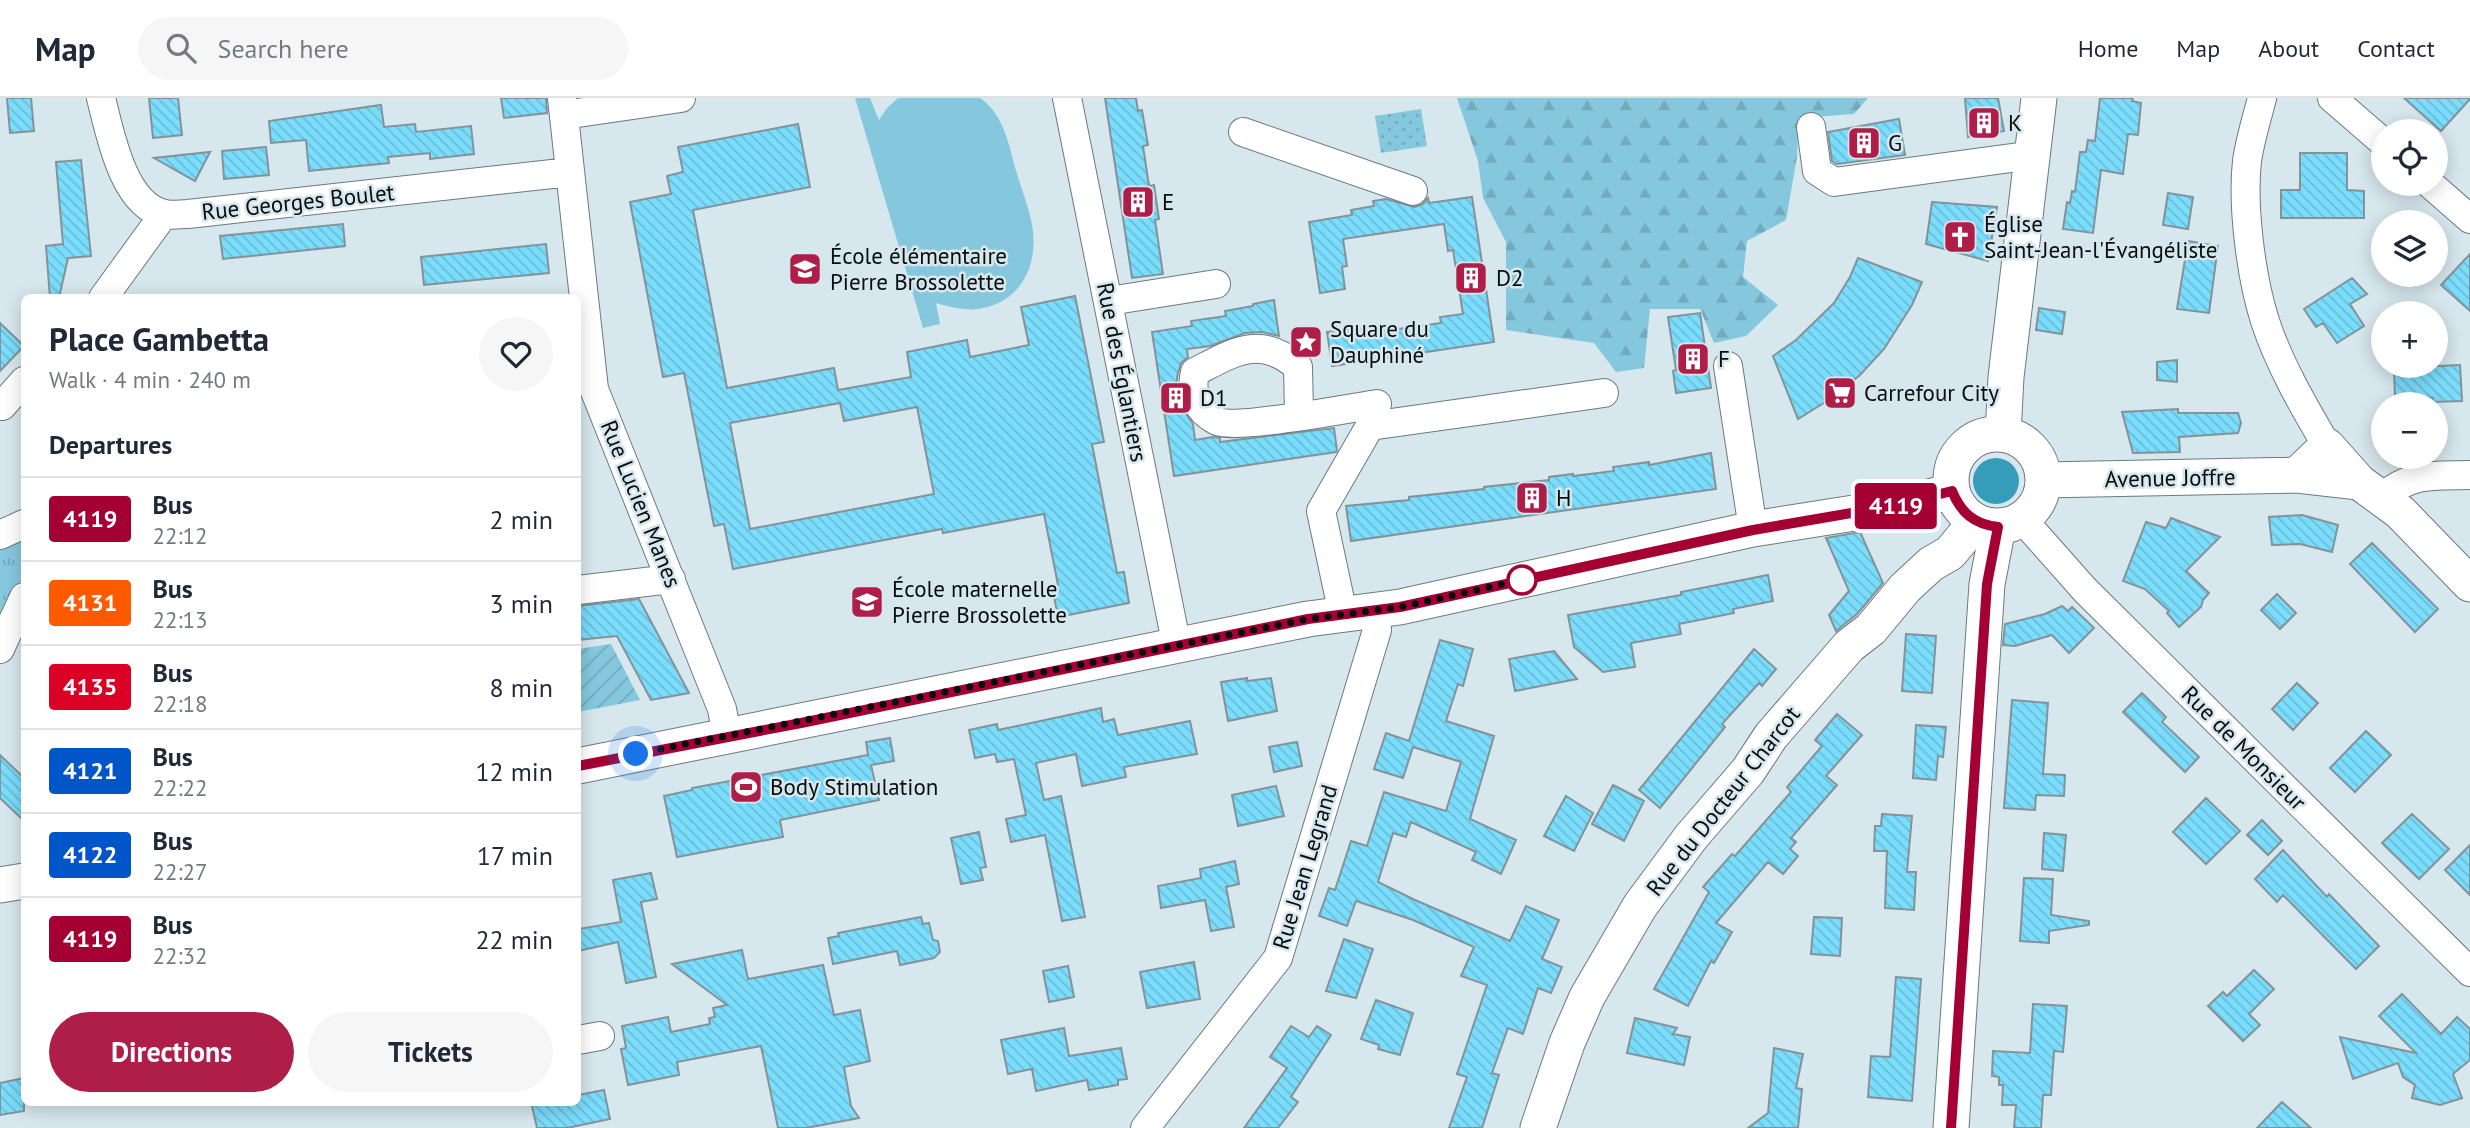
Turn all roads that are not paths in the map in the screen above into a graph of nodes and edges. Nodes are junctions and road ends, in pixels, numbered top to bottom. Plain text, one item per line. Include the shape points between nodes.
1 (101, 98) edge
2 (681, 98) edge
3 (1067, 98) edge
4 (2039, 98) edge
5 (2262, 98) edge
6 (2332, 98) edge
7 (563, 106) edge
8 (1811, 127) dead end
9 (1243, 132) dead end
10 (2371, 132) edge
11 (2032, 159) junction
12 (570, 172) junction
13 (1413, 191) dead end
14 (2444, 196) edge
15 (164, 214) junction
16 (2470, 219) edge
17 (1216, 284) dead end
18 (106, 294) edge
19 (1109, 301) junction
20 (1728, 366) dead end
21 (21, 384) edge
22 (1604, 393) dead end
23 (2, 406) dead end
24 (1299, 415) dead end
25 (1370, 426) junction
26 (2003, 434) junction
27 (2328, 446) junction
28 (2297, 475) junction
29 (2470, 475) edge
30 (2043, 480) junction
31 (2370, 490) junction
32 (1952, 491) junction
33 (1998, 522) junction
34 (21, 525) edge
35 (1753, 530) junction
36 (0, 535) edge
37 (671, 579) junction
38 (2470, 584) edge
39 (581, 590) edge
40 (21, 604) edge
41 (1359, 612) junction
42 (1177, 647) junction
43 (0, 649) edge
44 (727, 736) junction
45 (581, 765) edge
46 (21, 882) edge
47 (0, 885) edge
48 (2470, 972) edge
49 (1145, 1128) edge
50 (1538, 1128) edge
51 (1951, 1128) edge

1 - 15 street via 126,179 143,202
2 - 7 street
3 - 19 street, Rue des Églantiers
4 - 11 street
5 - 27 street via 2247,161 2247,219 2255,283 2282,360
6 - 10 street
7 - 12 street, Rue Lucien Manes
8 - 11 street via 1817,171 1834,182
9 - 13 street
11 - 26 street
12 - 15 street, Rue Georges Boulet
12 - 37 street, Rue Lucien Manes via 594,389
14 - 16 street
15 - 18 street
17 - 19 street
19 - 42 street, Rue des Églantiers
20 - 35 street
21 - 23 street
22 - 25 street
24 - 25 street via 1377,404
25 - 41 street, Rue Jean Legrand via 1321,511
26 - 30 street via 2027,445 2036,455
26 - 32 street via 1978,438 1958,455 1950,478
27 - 28 street
27 - 31 street
28 - 30 street, Avenue Joffre
28 - 31 street, Avenue Joffre
29 - 31 street via 2419,477
30 - 33 street via 2031,512
31 - 38 street via 2400,512
32 - 33 street via 1964,513
32 - 35 street
33 - 48 street, Rue de Monsieur via 2084,590
33 - 50 street, Rue du Docteur Charcot via 1965,535 1950,553 1905,588 1780,726 1691,837 1640,906 1587,997
33 - 51 street via 1987,584
34 - 36 street
35 - 41 street
37 - 39 street
37 - 44 street, Rue Lucien Manes via 722,709
40 - 43 street
41 - 42 street
41 - 49 street, Rue Jean Legrand via 1377,630 1278,958
42 - 44 street
44 - 45 street
46 - 47 street

